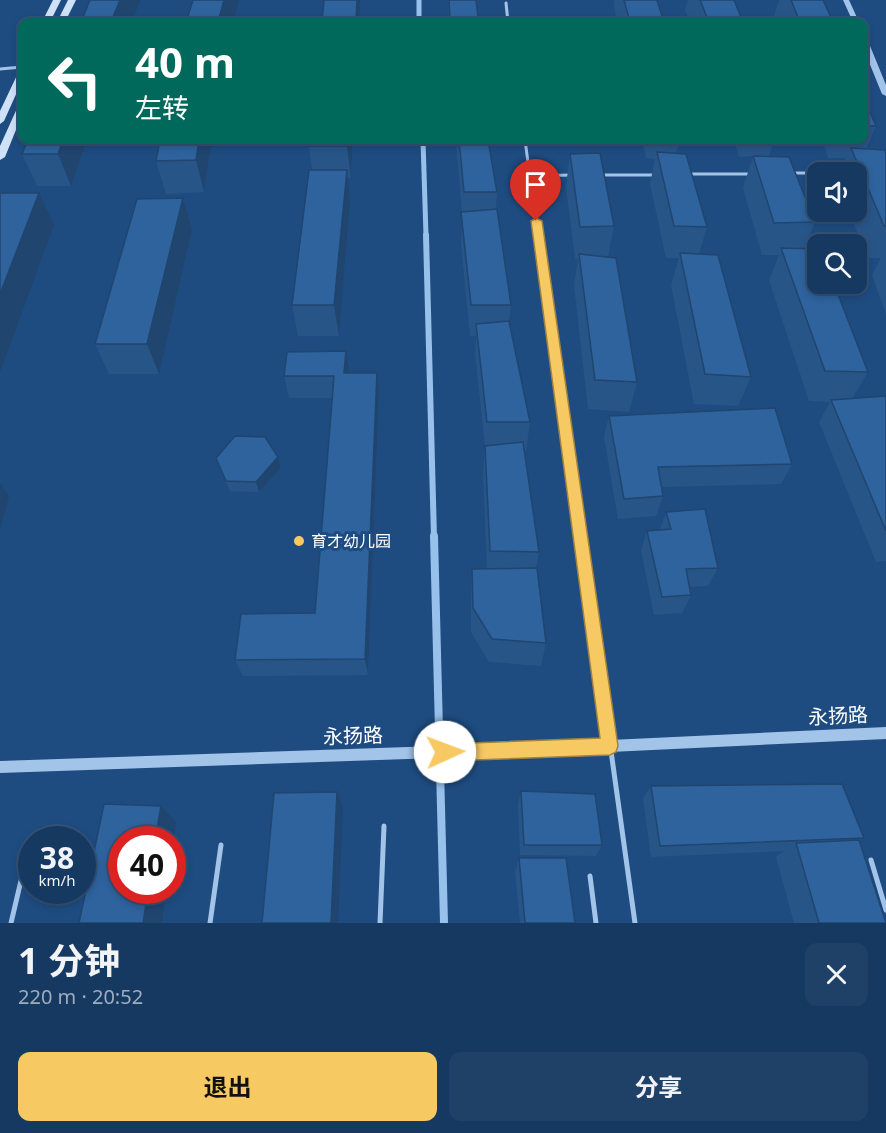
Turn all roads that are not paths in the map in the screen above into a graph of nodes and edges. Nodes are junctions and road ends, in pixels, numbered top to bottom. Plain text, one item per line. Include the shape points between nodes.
1 (57, 0) edge
2 (72, 0) edge
3 (846, 0) edge
4 (506, 3) dead end
5 (48, 18) edge
6 (63, 18) edge
7 (508, 18) edge
8 (854, 18) edge
9 (868, 51) edge
10 (18, 67) edge
11 (0, 69) edge
12 (18, 81) edge
13 (886, 94) edge
14 (18, 115) edge
15 (0, 121) edge
16 (526, 144) edge
17 (0, 157) edge
18 (782, 173) edge
19 (807, 173) edge
20 (662, 174) edge
21 (686, 174) edge
22 (758, 174) edge
23 (578, 175) edge
24 (590, 175) edge
25 (530, 176) junction
26 (886, 733) edge
27 (610, 746) junction
28 (0, 767) edge
29 (384, 826) dead end
30 (221, 845) dead end
31 (871, 860) dead end
32 (590, 876) dead end
33 (18, 893) edge
34 (886, 910) edge
35 (11, 923) edge
36 (210, 923) edge
37 (380, 923) edge
38 (596, 923) edge
39 (635, 923) edge

1 - 5 main road
2 - 6 main road
3 - 8 street
4 - 7 lane
9 - 13 street
10 - 11 lane
12 - 15 main road
14 - 17 main road
16 - 25 lane
18 - 19 lane
20 - 24 lane
21 - 22 lane
23 - 25 lane
25 - 27 lane
26 - 27 street, 永扬路
27 - 28 street, 永扬路
27 - 39 lane
29 - 37 lane
30 - 36 lane
31 - 34 lane
32 - 38 lane
33 - 35 lane

